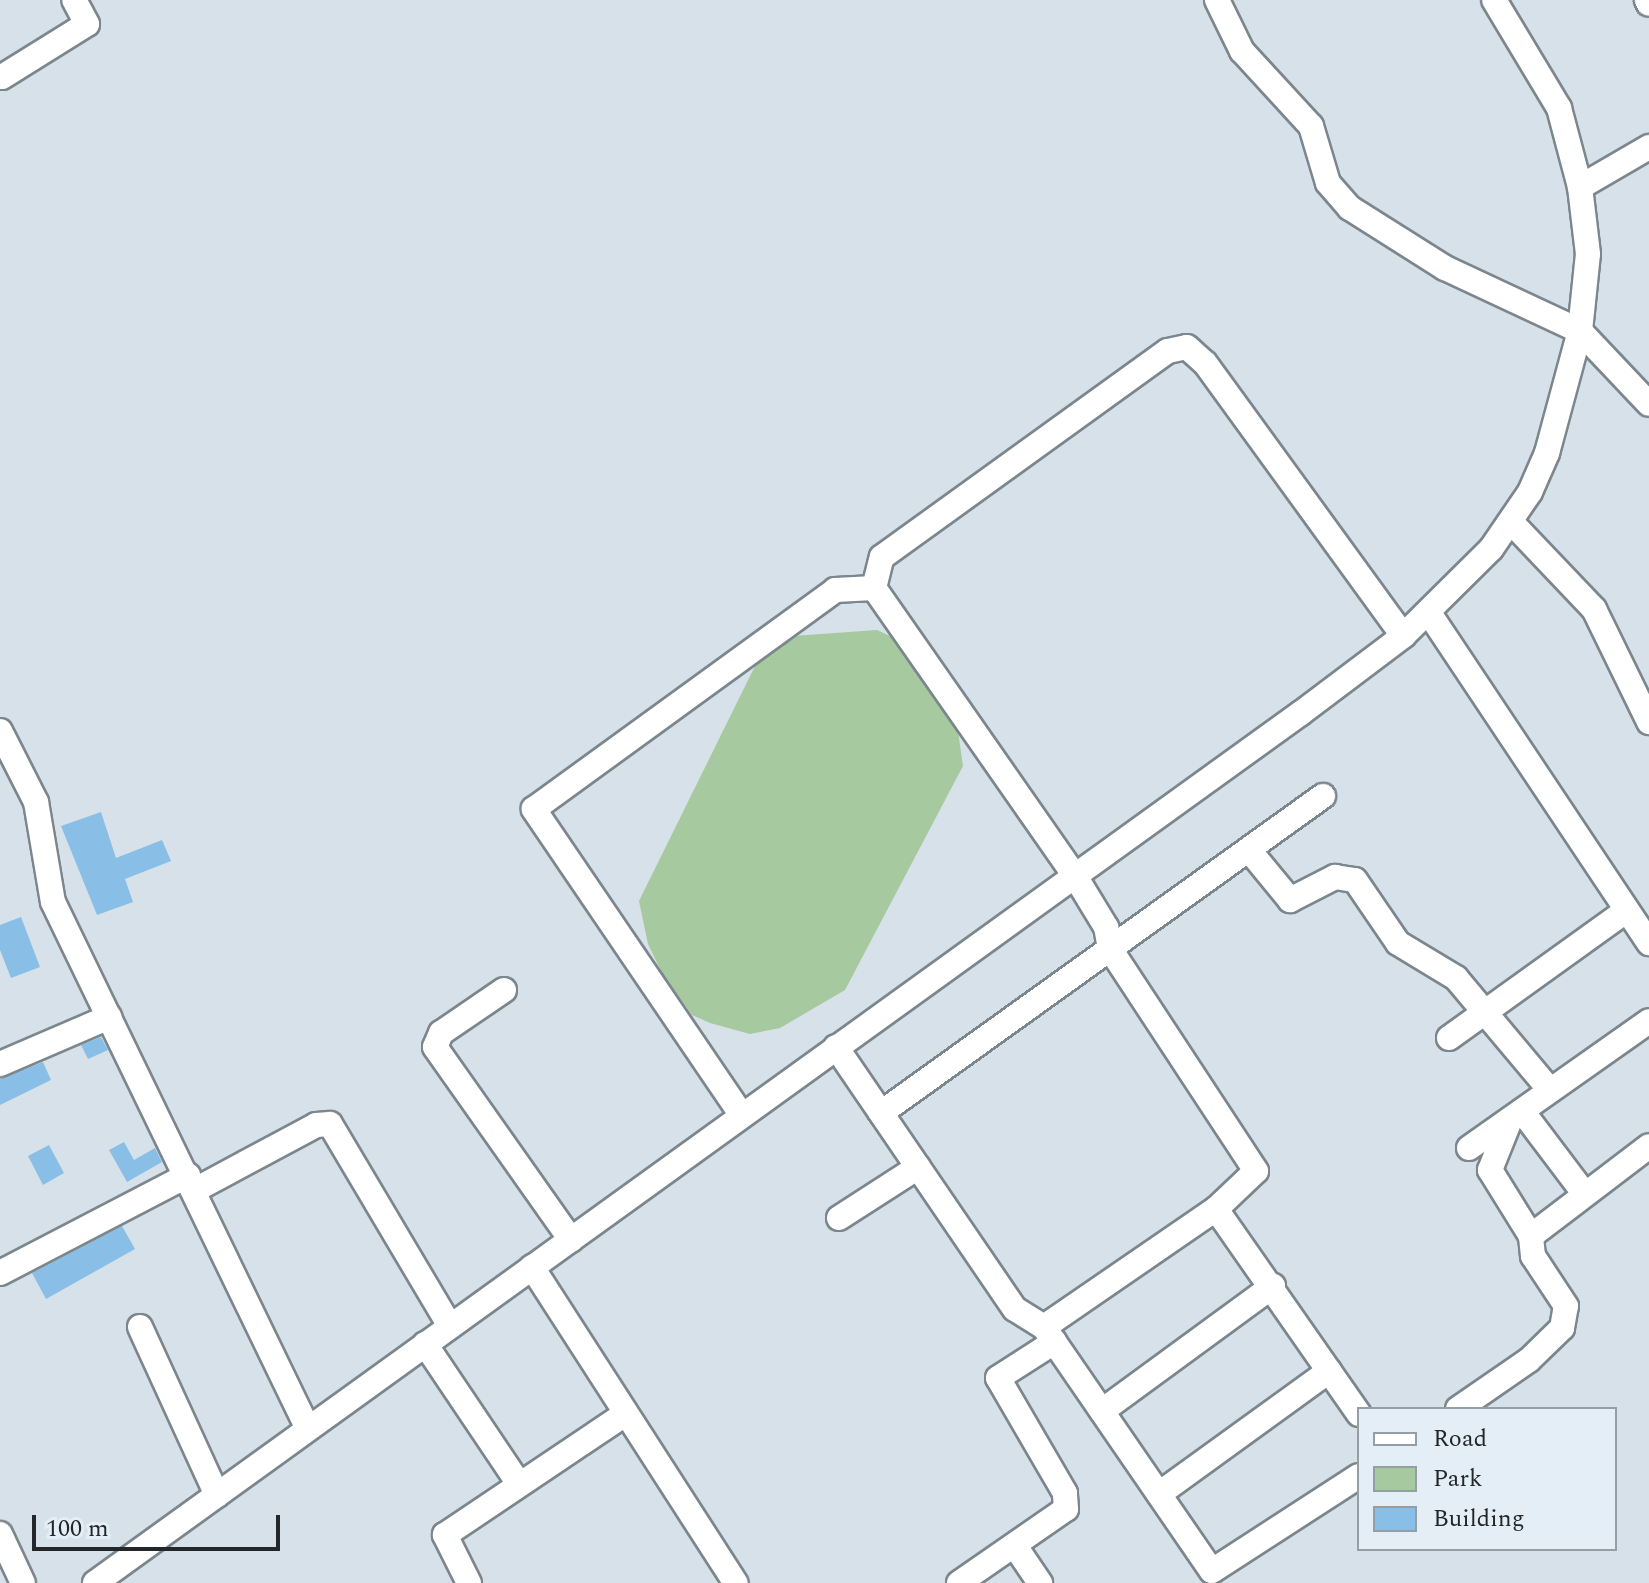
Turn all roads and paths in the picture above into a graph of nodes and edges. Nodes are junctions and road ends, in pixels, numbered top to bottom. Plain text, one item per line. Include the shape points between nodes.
1 (74, 0) edge
2 (1217, 0) edge
3 (1494, 0) edge
4 (2, 77) dead end
5 (1649, 147) edge
6 (1580, 187) junction
7 (1580, 331) junction
8 (1649, 404) edge
9 (1512, 523) junction
10 (874, 588) junction
11 (1429, 613) junction
12 (1403, 636) junction
13 (1649, 722) edge
14 (0, 731) edge
15 (1323, 796) dead end
16 (1249, 850) junction
17 (1075, 876) junction
18 (1626, 911) junction
19 (1649, 943) edge
20 (1110, 949) junction
21 (504, 990) dead end
22 (1488, 1011) junction
23 (109, 1017) junction
24 (1649, 1021) edge
25 (1449, 1038) dead end
26 (836, 1047) junction
27 (0, 1064) edge
28 (1550, 1090) junction
29 (881, 1113) junction
30 (741, 1114) junction
31 (1516, 1115) junction
32 (1649, 1146) edge
33 (1469, 1148) dead end
34 (918, 1167) junction
35 (192, 1182) junction
36 (1584, 1193) junction
37 (1216, 1209) junction
38 (839, 1218) dead end
39 (1531, 1236) junction
40 (571, 1240) junction
41 (532, 1267) junction
42 (0, 1273) edge
43 (1273, 1286) junction
44 (450, 1326) junction
45 (140, 1327) dead end
46 (1049, 1334) junction
47 (425, 1344) junction
48 (1329, 1371) junction
49 (1461, 1407) edge
50 (1102, 1411) junction
51 (1357, 1411) edge
52 (625, 1414) junction
53 (308, 1429) junction
54 (1357, 1477) edge
55 (519, 1484) junction
56 (1159, 1494) junction
57 (217, 1495) junction
58 (0, 1534) edge
59 (1015, 1546) junction
60 (1208, 1579) edge
61 (23, 1583) edge
62 (95, 1583) edge
63 (469, 1583) edge
64 (736, 1583) edge
65 (959, 1583) edge
66 (1040, 1583) edge

1 - 4 street via 87,24
2 - 7 street via 1242,51 1311,126 1328,183 1350,208 1445,268
3 - 6 street via 1559,108
5 - 6 street
6 - 7 street via 1588,254
7 - 8 street
7 - 9 street via 1547,453
9 - 11 street
9 - 13 street via 1594,609
10 - 12 street via 882,557 1168,351 1187,347 1205,363
10 - 17 street
10 - 30 street via 835,590 534,809
11 - 12 street
11 - 18 street
12 - 17 street
14 - 23 street via 36,802 53,902
15 - 16 street
16 - 20 street
16 - 22 street via 1290,900 1335,877 1355,880 1398,943 1414,956 1442,965
17 - 20 street via 1106,927
17 - 26 street
18 - 19 street
18 - 22 street
20 - 29 street
20 - 37 street via 1256,1171
21 - 40 street via 441,1033 435,1047
22 - 25 street
22 - 28 street
23 - 27 street
23 - 35 street
24 - 28 street
26 - 29 street
26 - 30 street
28 - 31 street
29 - 34 street
30 - 40 street
31 - 33 street
31 - 36 street
31 - 39 street via 1490,1170
32 - 36 street
34 - 38 street
34 - 46 street via 1015,1309
35 - 42 street
35 - 44 street via 316,1125 330,1124
35 - 53 street
36 - 39 street
37 - 43 street
37 - 46 street
39 - 49 street via 1533,1256 1566,1306 1562,1328 1529,1360
40 - 41 street
41 - 44 street
41 - 52 street
43 - 48 street
43 - 50 street
44 - 47 street
45 - 57 street
46 - 50 street
46 - 59 street via 998,1378 1068,1501 1057,1518
47 - 53 street
47 - 55 street
48 - 51 street
48 - 56 street
50 - 56 street
52 - 55 street
52 - 64 street
53 - 57 street
54 - 60 street
55 - 63 street via 444,1537
56 - 60 street
57 - 62 street
58 - 61 street
59 - 65 street
59 - 66 street

